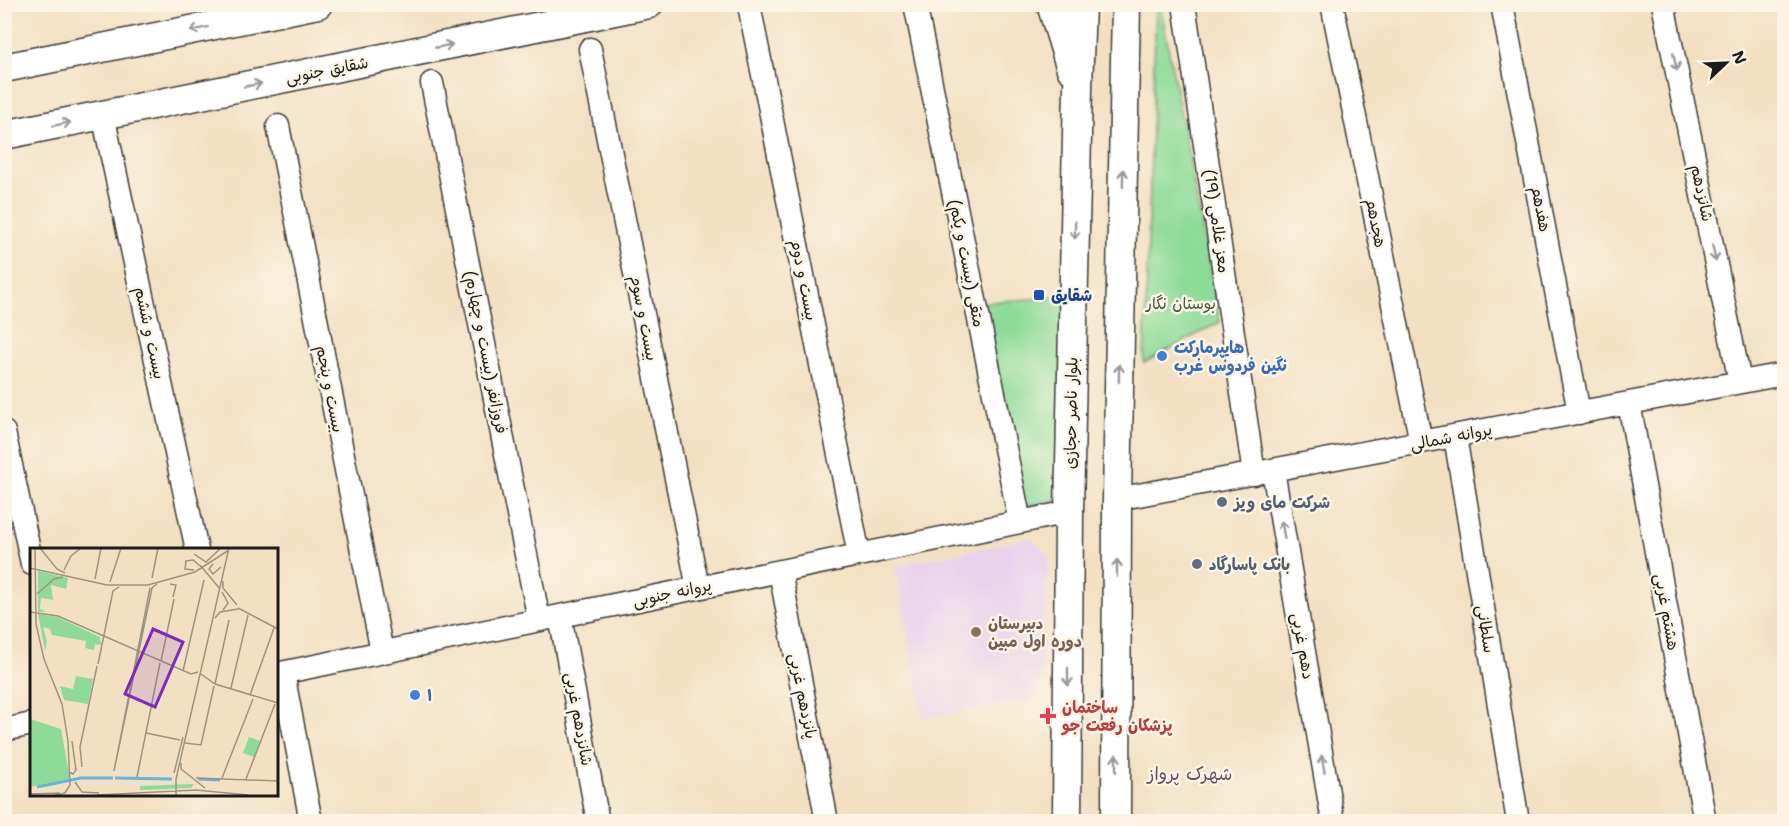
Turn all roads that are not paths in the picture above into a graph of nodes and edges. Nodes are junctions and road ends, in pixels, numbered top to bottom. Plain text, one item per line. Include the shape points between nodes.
1 (318, 4) edge
2 (649, 4) edge
3 (915, 4) edge
4 (1051, 4) edge
5 (1081, 4) edge
6 (1126, 4) edge
7 (1184, 4) edge
8 (1332, 4) edge
9 (1502, 4) edge
10 (1663, 4) edge
11 (749, 5) edge
12 (239, 12) edge
13 (590, 49) dead end
14 (4, 69) edge
15 (432, 83) dead end
16 (1078, 88) junction
17 (103, 115) junction
18 (278, 126) dead end
19 (4, 135) edge
20 (1785, 374) edge
21 (1740, 382) junction
22 (1629, 403) junction
23 (1579, 413) junction
24 (4, 432) edge
25 (1455, 436) junction
26 (1421, 442) junction
27 (1263, 472) junction
28 (1117, 499) junction
29 (1069, 512) junction
30 (1020, 522) junction
31 (197, 548) edge
32 (30, 555) edge
33 (859, 555) junction
34 (780, 571) junction
35 (699, 588) junction
36 (550, 618) junction
37 (382, 652) junction
38 (280, 673) edge
39 (30, 724) edge
40 (4, 730) edge
41 (311, 822) edge
42 (598, 822) edge
43 (827, 822) edge
44 (1067, 822) edge
45 (1116, 822) edge
46 (1333, 822) edge
47 (1518, 822) edge
48 (1705, 822) edge

1 - 12 main road
17 -> 2 main road, شقایق جنوبی
3 - 30 street, متقی (بیست و یکم)
4 - 16 main road
5 - 16 main road, بلوار ناصر حجازی
28 -> 6 main road
7 - 27 street, معز غلامی (19)
8 - 26 street, هجدهم
9 - 23 street, هفدهم
10 -> 21 street, شانزدهم
11 - 33 street, بیست و دوم
12 -> 14 main road
13 - 35 street, بیست و سوم
15 - 36 street, فروزانفر (بیست و چهارم)
16 -> 29 main road, بلوار ناصر حجازی
19 -> 17 main road, شقایق جنوبی
17 - 31 street, بیست و ششم
18 - 37 street, بیست و پنجم
20 - 21 street, پروانه شمالی
21 - 22 street, پروانه شمالی
22 - 23 street, پروانه شمالی
22 - 48 street, هشتم غربی
23 - 25 street, پروانه شمالی
24 - 32 street
25 - 26 street, پروانه شمالی
25 - 47 street, سلطانی
26 - 27 street, پروانه شمالی
27 - 28 street, پروانه شمالی
46 -> 27 street, دهم غربی
45 -> 28 main road
29 - 30 street, پروانه جنوبی
29 -> 44 main road, بلوار ناصر حجازی
30 - 33 street, پروانه جنوبی
33 - 34 street, پروانه جنوبی
34 - 35 street, پروانه جنوبی
34 - 43 street, پانزدهم غربی
35 - 36 street, پروانه جنوبی
36 - 37 street, پروانه جنوبی
36 - 42 street, شانزدهم غربی
37 - 38 street, پروانه جنوبی
38 - 41 street
39 - 40 street

